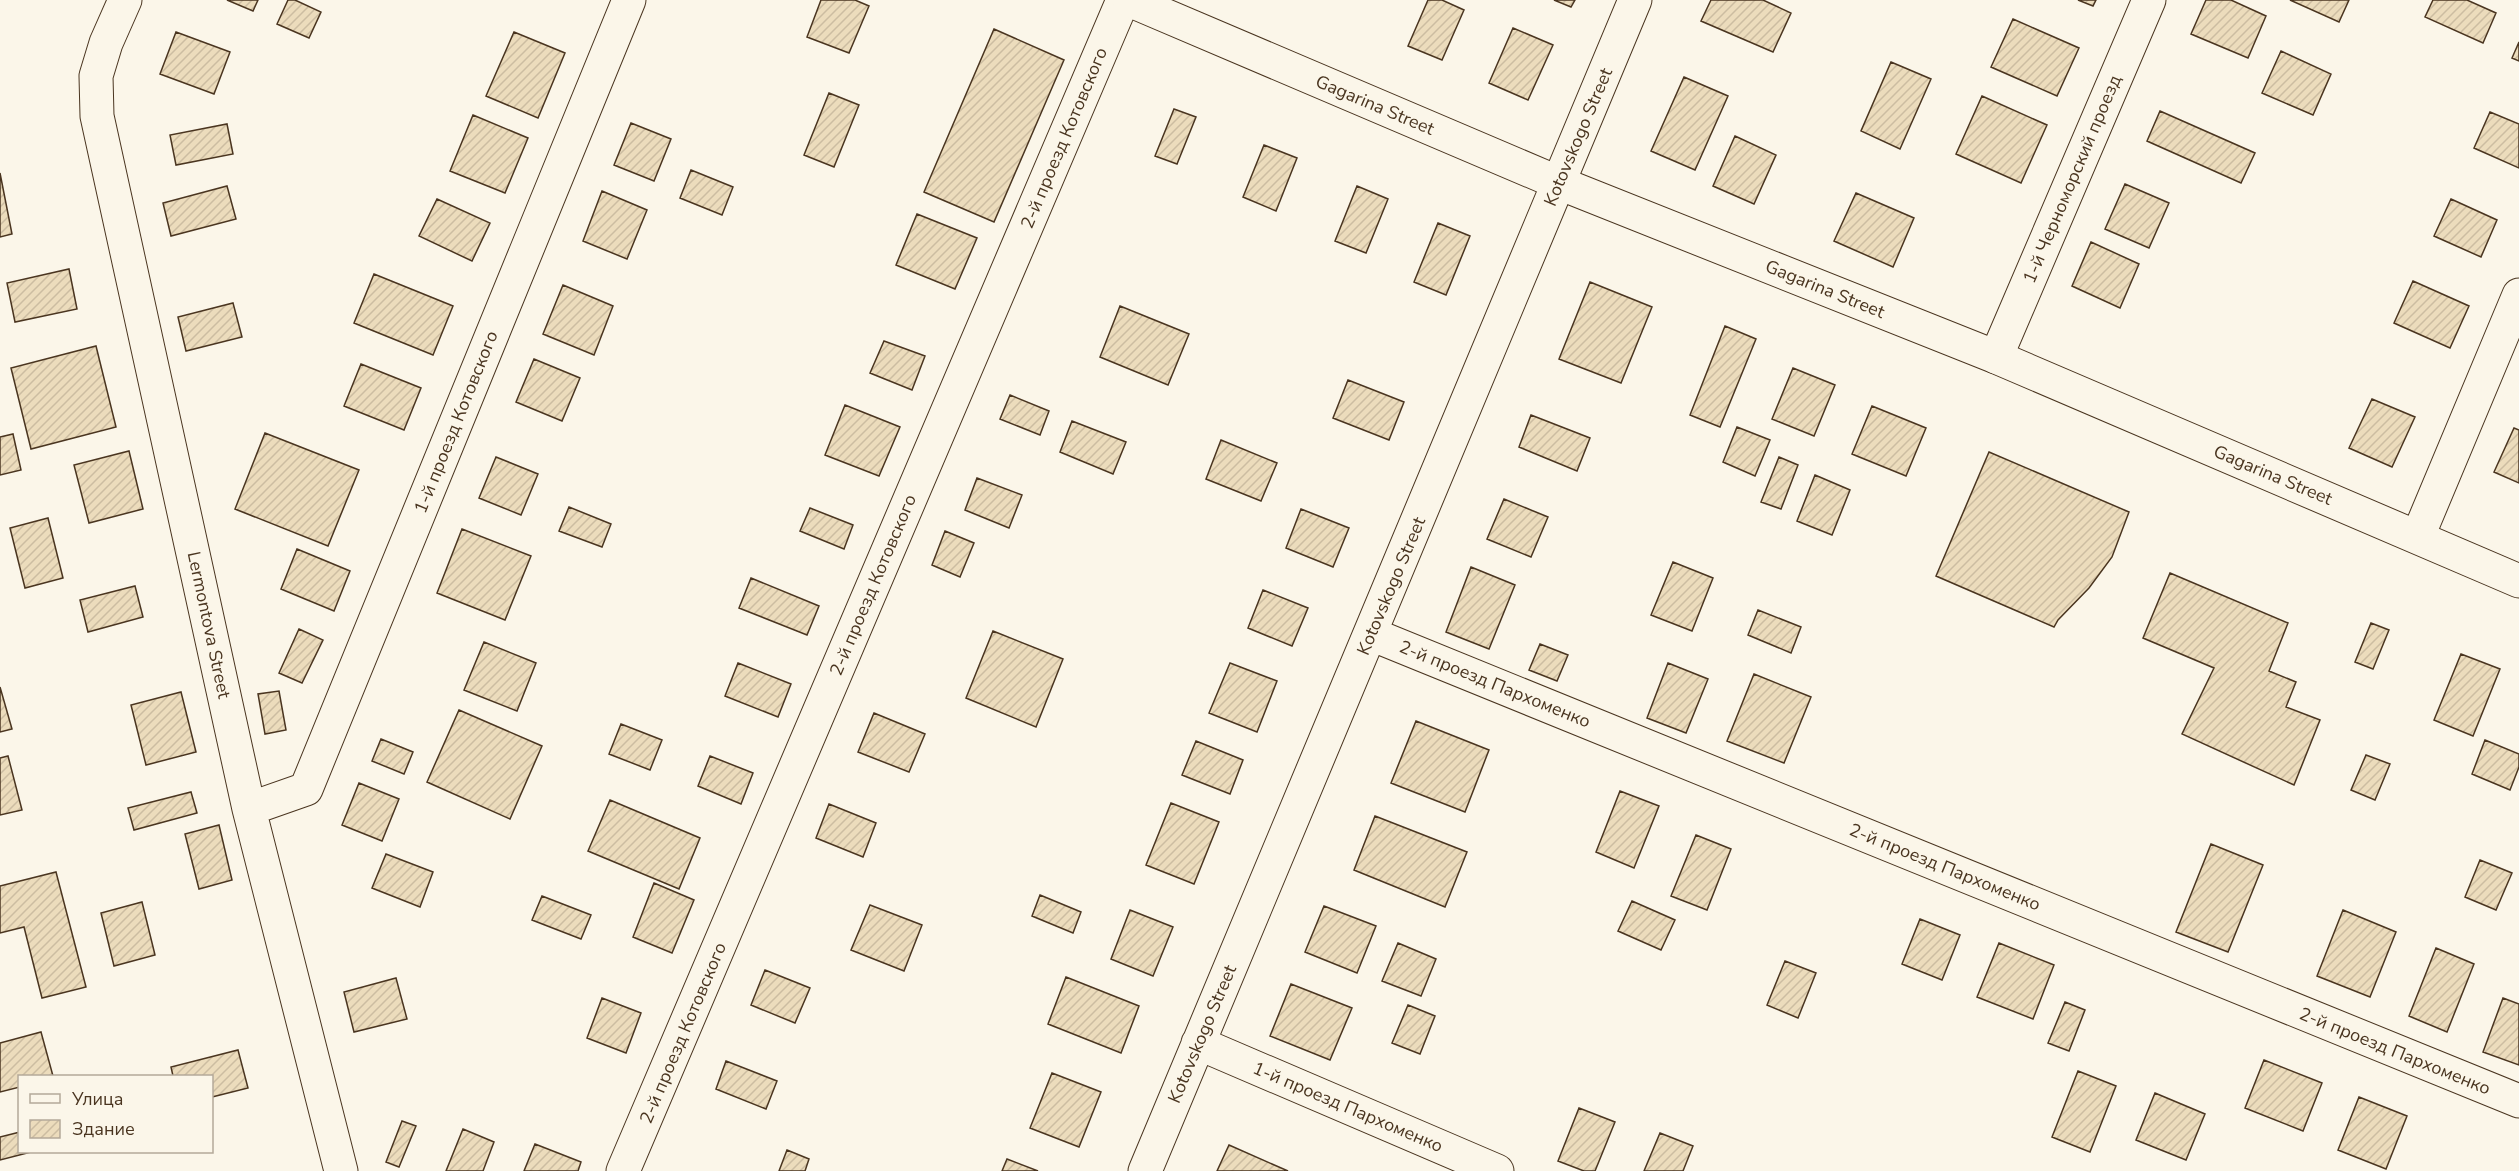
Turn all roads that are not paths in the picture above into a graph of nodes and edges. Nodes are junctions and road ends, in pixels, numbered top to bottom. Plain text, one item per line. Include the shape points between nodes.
1 (125, 0) edge
2 (629, 0) edge
3 (1123, 0) edge
4 (1129, 0) edge
5 (1635, 0) edge
6 (2149, 0) edge
7 (1559, 183) junction
8 (2519, 295) edge
9 (1996, 357) junction
10 (2418, 537) junction
11 (2519, 581) edge
12 (1371, 634) junction
13 (249, 809) junction
14 (1198, 1043) junction
15 (2519, 1101) edge
16 (341, 1171) edge
17 (623, 1171) edge
18 (1145, 1171) edge
19 (1497, 1171) edge

1 - 13 street, Lermontova Street via 96,76 97,116
2 - 13 street, 1-й проезд Котовского via 306,789
3 - 17 street, 2-й проезд Котовского
4 - 7 street, Gagarina Street
5 - 7 street, Kotovskogo Street
6 - 9 street, 1-й Черноморский проезд
7 - 9 street, Gagarina Street
7 - 12 street, Kotovskogo Street
8 - 10 street
9 - 10 street, Gagarina Street
10 - 11 street, Gagarina Street
12 - 14 street, Kotovskogo Street
12 - 15 street, 2-й проезд Пархоменко
13 - 16 street, Lermontova Street
14 - 18 street, Kotovskogo Street
14 - 19 street, 1-й проезд Пархоменко

